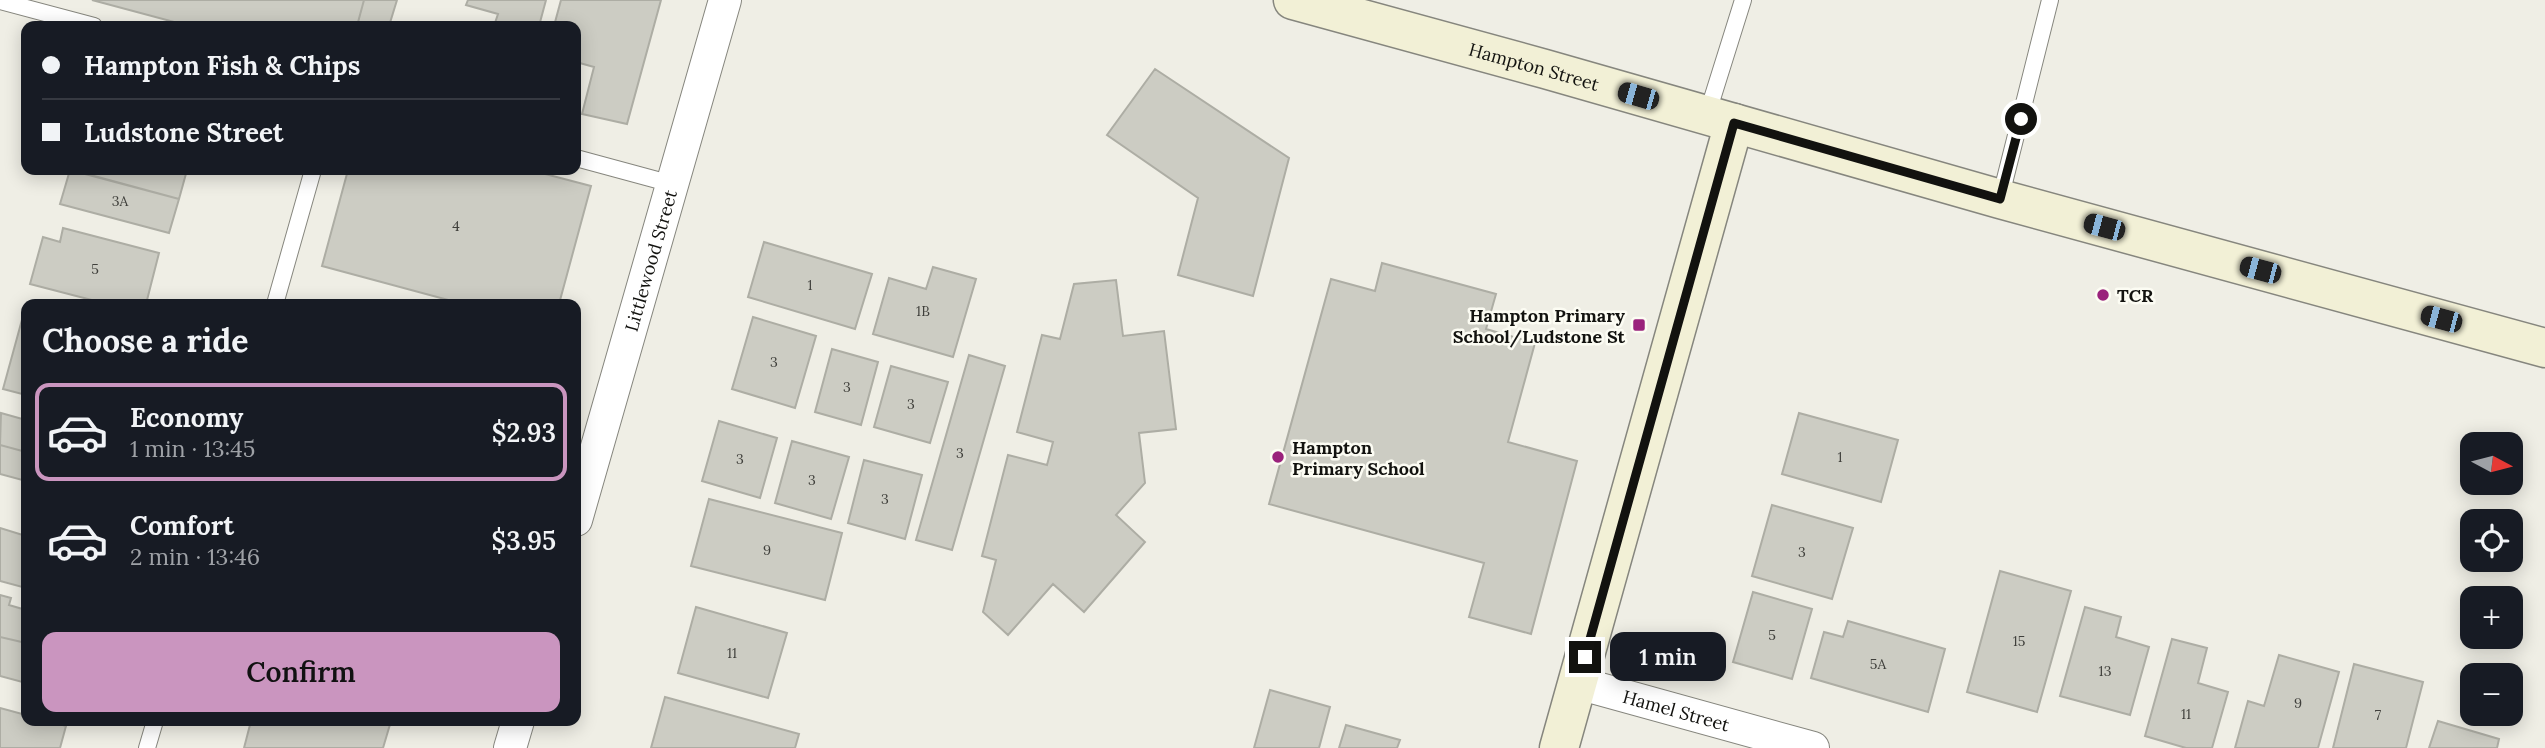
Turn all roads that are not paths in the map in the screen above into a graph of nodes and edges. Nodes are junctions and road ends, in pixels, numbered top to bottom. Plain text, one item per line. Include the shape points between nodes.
1 (725, 0) edge
2 (1293, 0) edge
3 (1743, 0) edge
4 (2050, 0) edge
5 (0, 1) edge
6 (75, 21) edge
7 (1721, 119) junction
8 (581, 159) edge
9 (312, 175) edge
10 (672, 184) junction
11 (2000, 199) junction
12 (276, 299) edge
13 (2545, 348) edge
14 (581, 502) edge
15 (1578, 683) junction
16 (154, 726) edge
17 (517, 726) edge
18 (147, 748) edge
19 (510, 748) edge
20 (1559, 748) edge
21 (1813, 748) edge

1 - 10 street, Littlewood Street
2 - 7 main road, Hampton Street
3 - 7 lane
4 - 11 lane
5 - 6 lane
7 - 11 main road, Hampton Street
7 - 15 main road
8 - 10 lane
9 - 12 lane
10 - 14 street, Littlewood Street
11 - 13 main road, Hampton Street
15 - 20 main road
15 - 21 street, Hamel Street
16 - 18 lane
17 - 19 street

